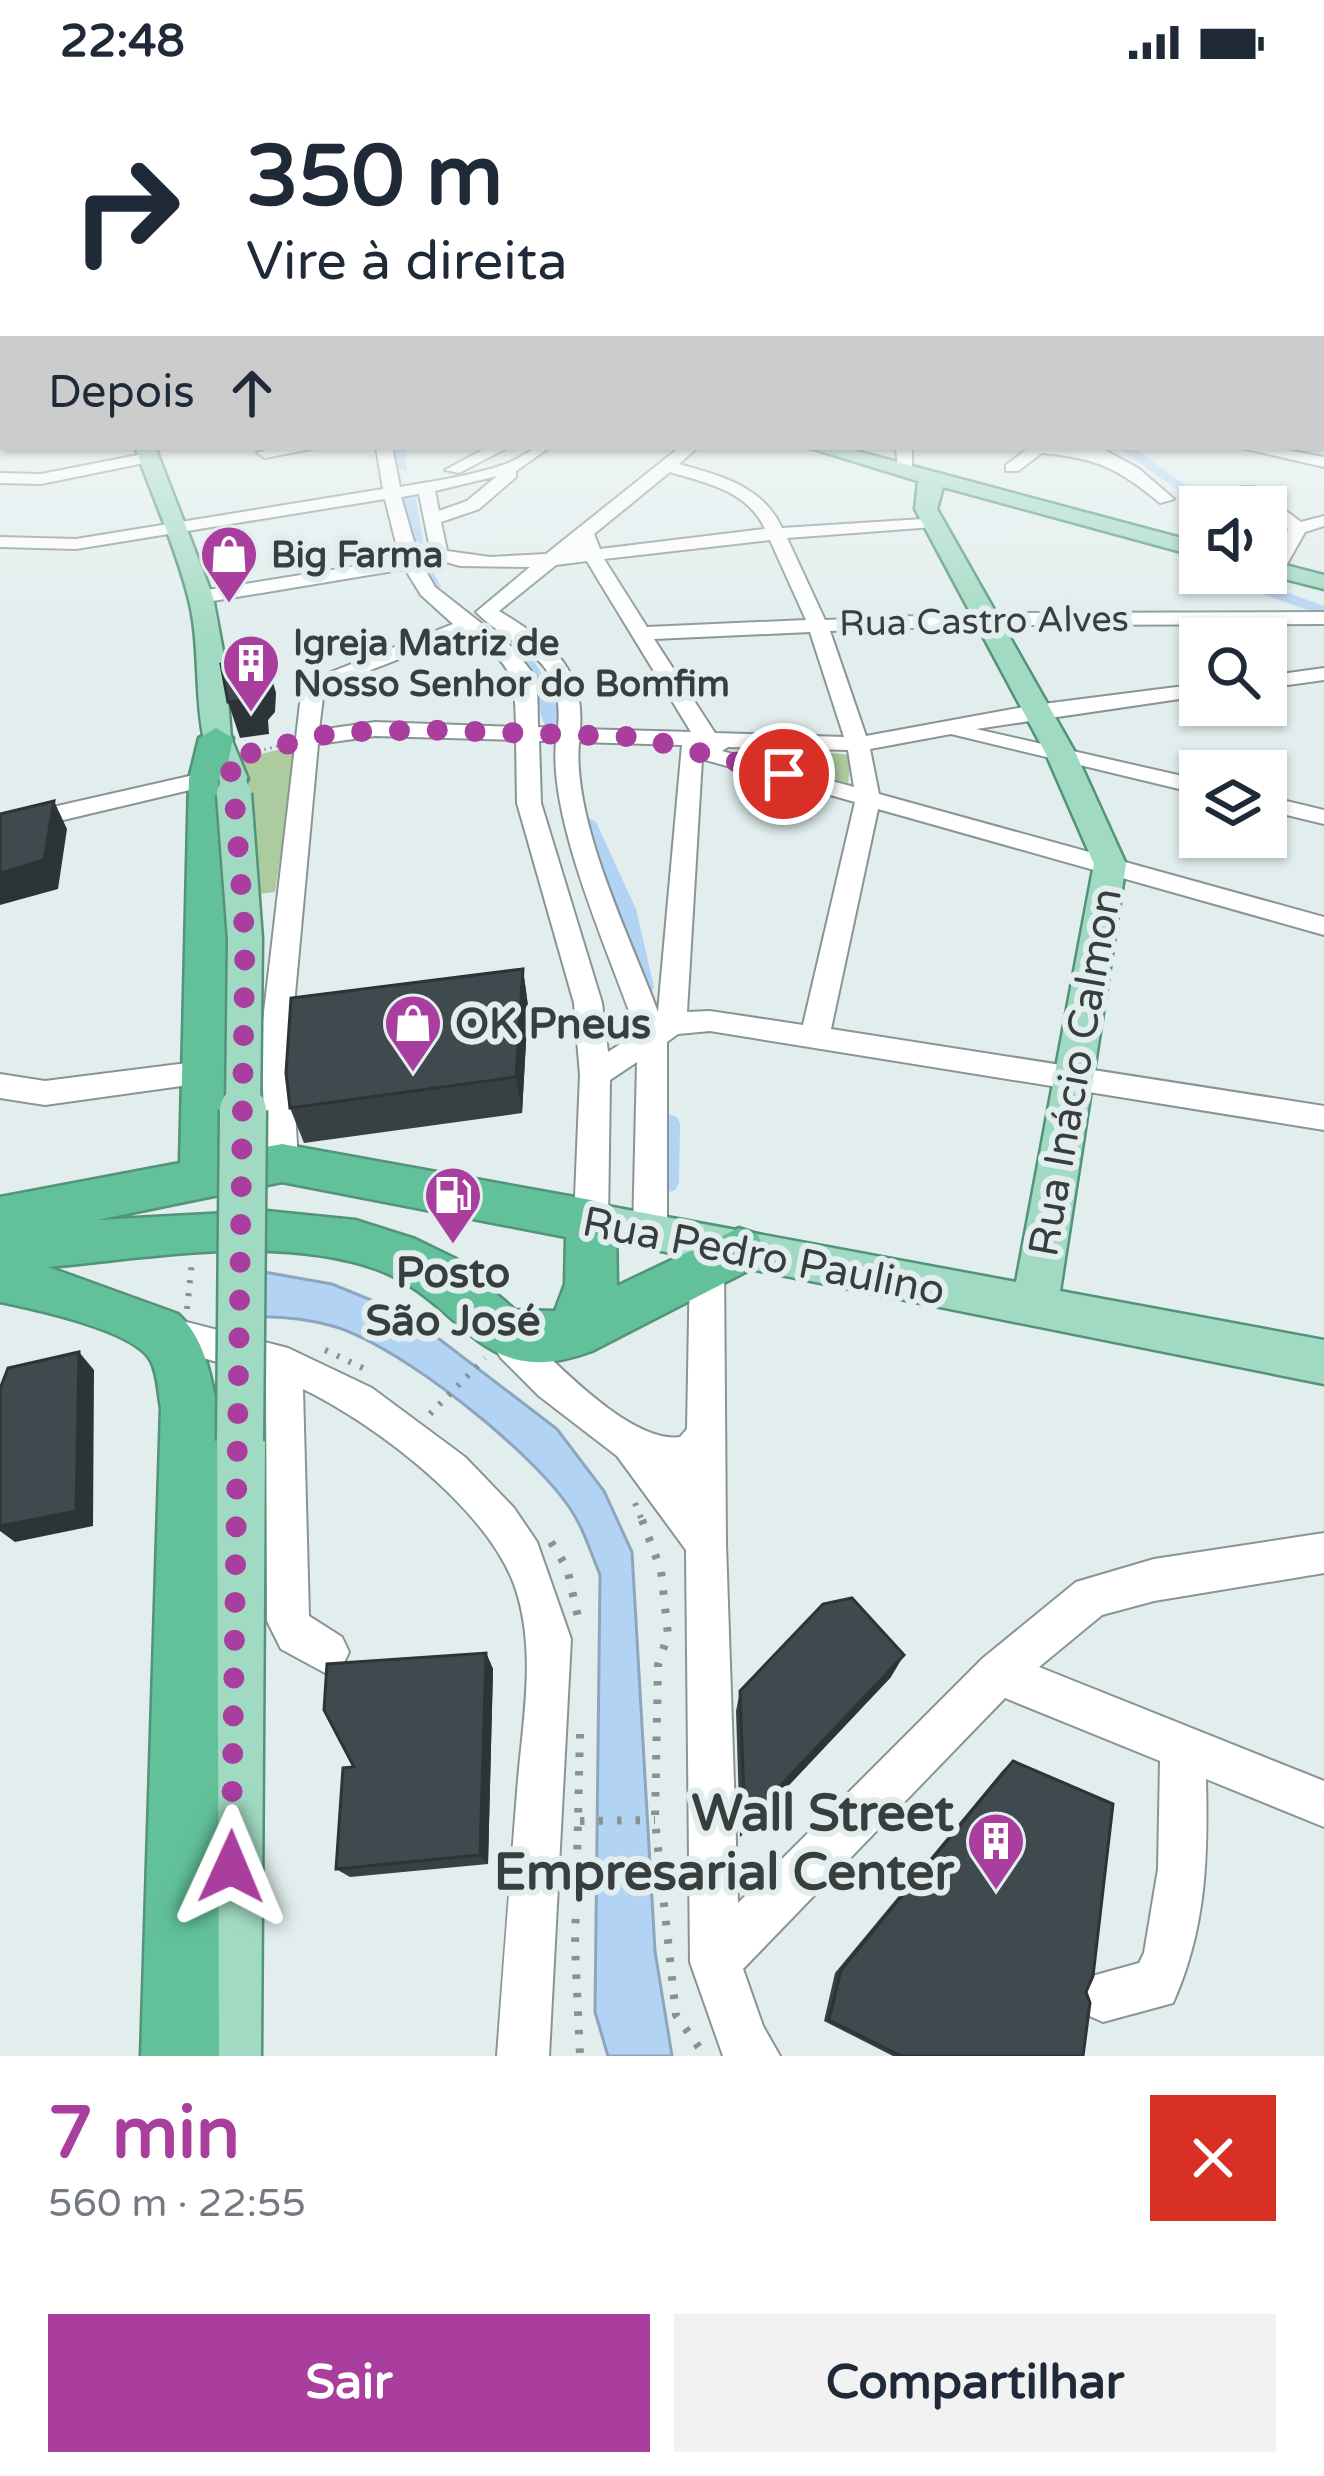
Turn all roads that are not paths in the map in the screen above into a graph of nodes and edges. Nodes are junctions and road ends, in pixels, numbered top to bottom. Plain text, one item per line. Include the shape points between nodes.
1 (115, 460) edge
2 (150, 460) edge
3 (472, 460) edge
4 (526, 460) edge
5 (672, 460) edge
6 (1011, 460) edge
7 (1022, 460) edge
8 (1110, 460) edge
9 (665, 465) junction
10 (913, 465) edge
11 (518, 466) junction
12 (1012, 467) junction
13 (388, 470) edge
14 (0, 478) edge
15 (427, 487) junction
16 (1166, 499) dead end
17 (1026, 505) junction
18 (1324, 507) edge
19 (431, 519) junction
20 (1324, 520) edge
21 (933, 522) junction
22 (591, 526) junction
23 (1298, 528) junction
24 (177, 530) junction
25 (776, 534) junction
26 (0, 542) edge
27 (1287, 544) edge
28 (1179, 545) edge
29 (592, 555) junction
30 (546, 562) junction
31 (409, 563) junction
32 (1287, 572) edge
33 (1324, 582) edge
34 (201, 597) junction
35 (477, 618) junction
36 (1324, 618) edge
37 (988, 619) junction
38 (817, 622) junction
39 (644, 633) junction
40 (1324, 674) edge
41 (1287, 679) edge
42 (1179, 693) edge
43 (1036, 712) junction
44 (950, 730) junction
45 (528, 734) junction
46 (566, 734) junction
47 (311, 738) junction
48 (698, 743) junction
49 (858, 744) junction
50 (1061, 754) junction
51 (221, 764) junction
52 (1179, 782) edge
53 (868, 799) junction
54 (1287, 808) edge
55 (1324, 817) edge
56 (0, 827) edge
57 (1110, 864) junction
58 (1324, 926) edge
59 (662, 1029) junction
60 (815, 1037) junction
61 (276, 1038) junction
62 (202, 1063) junction
63 (595, 1076) junction
64 (1072, 1080) junction
65 (0, 1087) edge
66 (1324, 1118) edge
67 (282, 1163) junction
68 (204, 1176) junction
69 (0, 1218) edge
70 (591, 1221) junction
71 (650, 1233) junction
72 (0, 1249) edge
73 (723, 1256) junction
74 (0, 1279) edge
75 (1035, 1306) junction
76 (159, 1331) junction
77 (573, 1334) junction
78 (493, 1344) junction
79 (299, 1356) junction
80 (1324, 1362) edge
81 (708, 1434) junction
82 (627, 1439) junction
83 (706, 1544) junction
84 (1324, 1553) edge
85 (327, 1652) dead end
86 (998, 1673) junction
87 (1183, 1747) junction
88 (1324, 1804) edge
89 (715, 1962) junction
90 (1103, 1996) dead end
91 (179, 2056) edge
92 (226, 2056) edge
93 (523, 2056) edge
94 (754, 2056) edge

1 - 14 street via 41,479
2 - 24 main road
3 - 13 street via 441,474
4 - 11 street
5 - 9 street
6 - 12 street
7 - 12 street
8 - 16 street
9 - 22 street
9 - 25 street via 739,490
10 - 17 main road
10 - 21 main road via 932,487 926,509
11 - 15 street
11 - 19 street via 473,505
12 - 17 street
13 - 15 street
13 - 24 street
13 - 31 street
15 - 19 street
17 - 28 main road
18 - 23 street via 1255,497
19 - 30 street via 438,554
20 - 23 street
21 - 25 street
21 - 37 main road, Rua Inácio Calmon
22 - 29 street
22 - 30 street
23 - 27 street
24 - 26 street via 48,546
24 - 34 main road
25 - 29 street
25 - 38 street
29 - 30 street
29 - 39 street
30 - 35 street
31 - 34 street
31 - 35 street via 429,594
32 - 33 main road
34 - 51 main road
35 - 45 street via 520,667
35 - 46 street via 536,643 557,664 571,703
35 - 47 street via 322,684 311,702
36 - 37 street, Rua Castro Alves
37 - 38 street, Rua Castro Alves
37 - 43 main road, Rua Inácio Calmon
38 - 39 street, Rua Castro Alves
38 - 49 street
39 - 48 street
40 - 41 street
42 - 43 street
43 - 44 street
43 - 50 main road, Rua Inácio Calmon
44 - 49 street
44 - 50 street
45 - 46 street
45 - 47 street via 376,729
45 - 63 street via 529,803 588,1003
46 - 48 street
46 - 59 street via 571,808
47 - 61 street
48 - 49 street
48 - 53 street
48 - 59 street
49 - 53 street
50 - 52 street
50 - 57 main road, Rua Inácio Calmon
51 - 56 street
51 - 62 highway
51 - 92 main road, bridge via 245,962
53 - 57 street
53 - 60 street
54 - 55 street
57 - 58 street
57 - 64 main road, Rua Inácio Calmon
59 - 60 street via 710,1021
59 - 63 street
59 - 71 street
60 - 64 street
61 - 62 street
61 - 67 street
62 - 65 street via 45,1093
62 - 68 highway
63 - 70 street
64 - 66 street
64 - 75 main road, Rua Inácio Calmon
67 - 68 highway, Rua Pedro Paulino
67 - 70 highway, Rua Pedro Paulino
68 - 69 highway, Rua Pedro Paulino
70 - 71 main road, Rua Pedro Paulino
70 - 77 highway via 591,1284
71 - 73 main road, Rua Pedro Paulino
72 - 78 highway via 206,1231 358,1243 415,1262 462,1292
73 - 75 main road, Rua Pedro Paulino
73 - 77 highway
73 - 81 street
74 - 76 highway
75 - 80 main road, Rua Pedro Paulino
76 - 79 street
76 - 91 highway via 178,1358 189,1408
77 - 78 highway
78 - 82 street
79 - 85 street via 288,1621
79 - 93 street via 481,1500 538,1587 550,1639
81 - 82 street via 690,1454 664,1458
81 - 83 street
82 - 83 street
83 - 89 street
84 - 86 street via 1090,1597
86 - 87 street
86 - 89 street
87 - 88 street
87 - 90 street via 1167,1964 1155,1985
89 - 94 street

